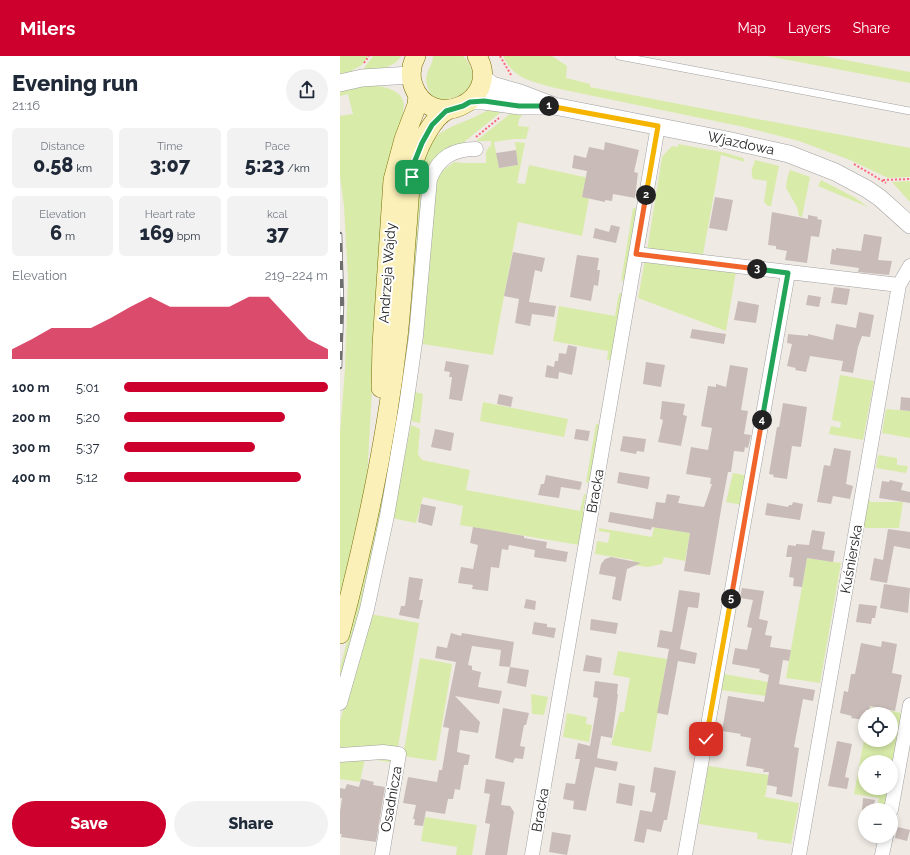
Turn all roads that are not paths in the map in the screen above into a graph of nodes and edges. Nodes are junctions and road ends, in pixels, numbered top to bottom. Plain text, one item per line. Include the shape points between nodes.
1 (477, 56) edge
2 (619, 56) edge
3 (414, 61) edge
4 (482, 77) junction
5 (340, 82) edge
6 (418, 95) junction
7 (470, 102) junction
8 (554, 106) junction
9 (448, 110) junction
10 (910, 111) edge
11 (658, 126) junction
12 (476, 149) dead end
13 (910, 225) edge
14 (636, 254) junction
15 (910, 266) edge
16 (788, 273) junction
17 (899, 285) junction
18 (381, 455) junction
19 (340, 634) edge
20 (340, 702) edge
21 (910, 705) edge
22 (340, 755) edge
23 (892, 803) edge
24 (885, 843) edge
25 (382, 855) edge
26 (532, 855) edge
27 (685, 855) edge
28 (798, 855) edge
29 (882, 855) edge

1 - 4 main road via 482,68
2 - 10 lane
3 - 5 street via 362,78
3 - 6 main road via 415,90
4 - 7 main road via 477,93
4 - 8 street, Wjazdowa via 492,84
6 - 9 main road via 435,108
6 - 18 main road, Andrzeja Wajdy via 393,180 382,344
7 - 8 street, Wjazdowa
7 - 9 main road, Andrzeja Wajdy
8 - 11 street, Wjazdowa
9 - 18 main road, Andrzeja Wajdy via 428,132 414,163 409,196 398,342
11 - 13 street, Wjazdowa via 772,149 818,164 867,189
11 - 14 street, Bracka
12 - 20 street via 460,150 448,156 439,163 430,178 416,336 406,406 387,516 367,609
14 - 16 street
14 - 26 street, Bracka
15 - 17 street, Kuśnierska
16 - 17 street
16 - 27 street
17 - 28 street, Kuśnierska
18 - 19 main road, Andrzeja Wajdy
21 - 23 street
22 - 25 street, Osadnicza via 383,752 399,754
24 - 29 street

